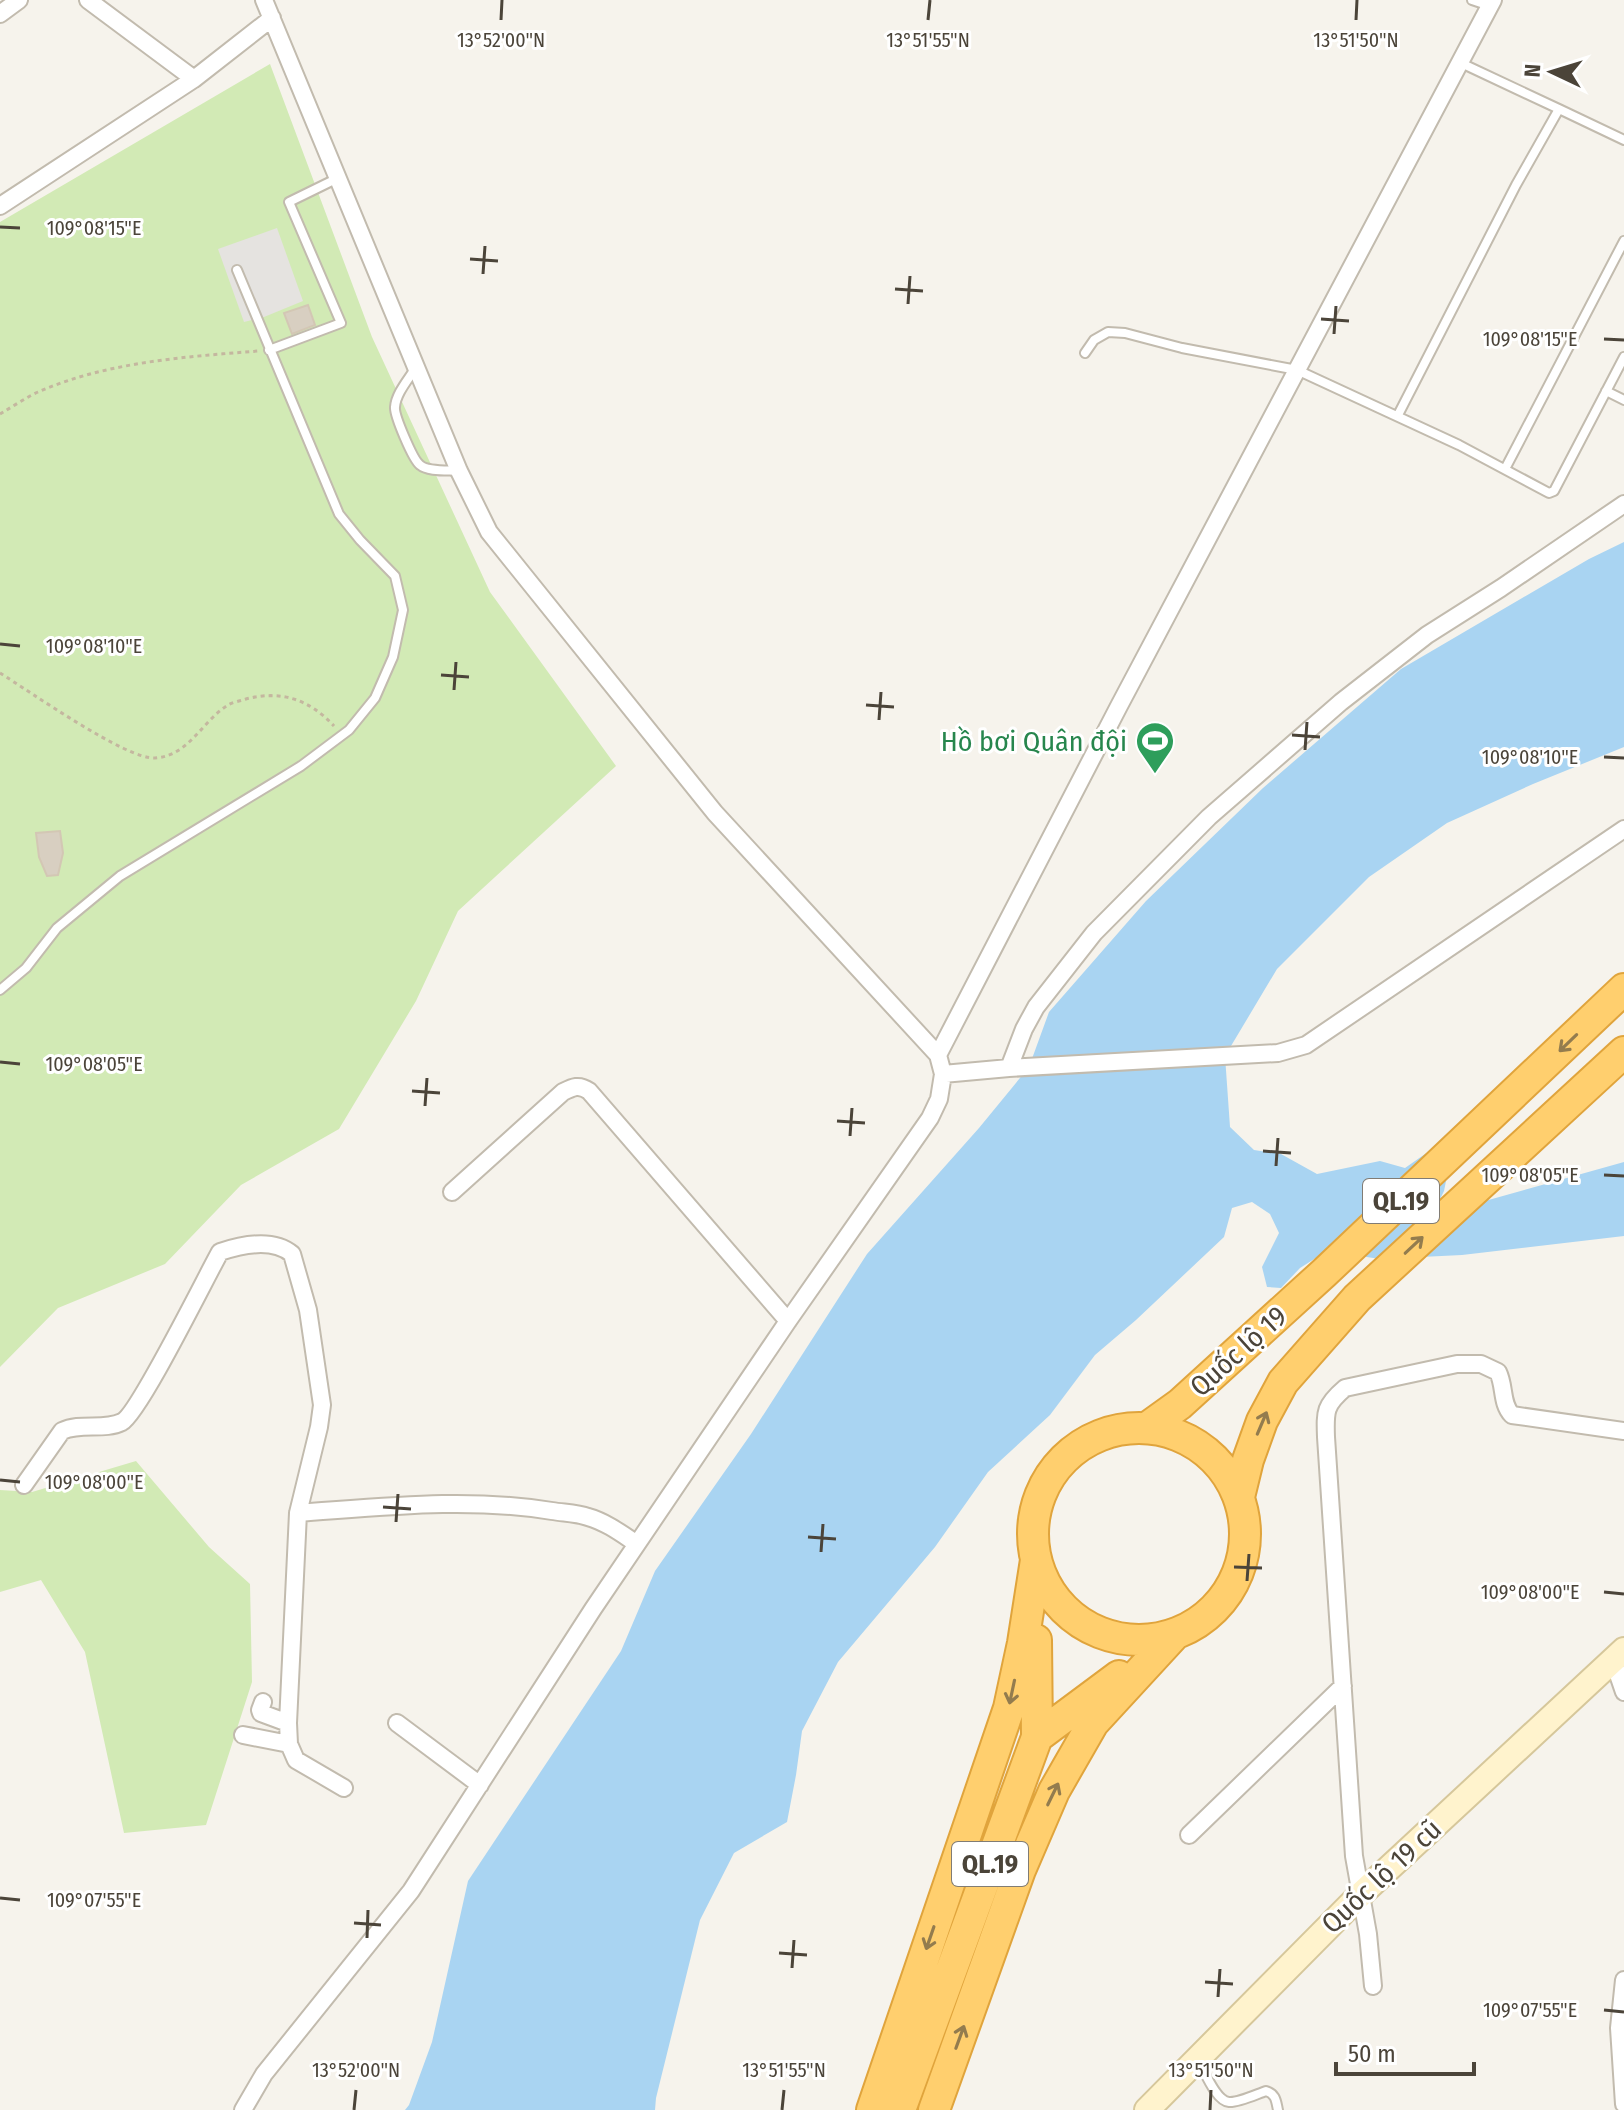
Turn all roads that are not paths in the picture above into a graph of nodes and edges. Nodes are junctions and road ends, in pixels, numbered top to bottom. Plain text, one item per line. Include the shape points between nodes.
1 (19, 0) edge
2 (88, 0) edge
3 (264, 0) edge
4 (1472, 0) edge
5 (1492, 3) edge
6 (0, 14) edge
7 (272, 18) junction
8 (1461, 63) junction
9 (194, 79) junction
10 (1559, 109) junction
11 (1624, 140) edge
12 (338, 178) junction
13 (0, 206) edge
14 (1624, 241) edge
15 (237, 270) dead end
16 (269, 350) junction
17 (1085, 353) dead end
18 (1624, 357) edge
19 (416, 367) junction
20 (1297, 370) junction
21 (1606, 391) junction
22 (1624, 400) edge
23 (1398, 415) junction
24 (1505, 469) junction
25 (459, 471) junction
26 (1624, 504) edge
27 (1624, 829) edge
28 (1624, 989) edge
29 (0, 990) edge
30 (1624, 1052) edge
31 (938, 1055) junction
32 (1009, 1068) junction
33 (943, 1074) junction
34 (452, 1192) dead end
35 (788, 1321) junction
36 (1148, 1427) junction
37 (1624, 1431) edge
38 (24, 1485) dead end
39 (1239, 1497) junction
40 (298, 1513) junction
41 (637, 1544) junction
42 (1036, 1560) junction
43 (1174, 1635) junction
44 (1618, 1655) edge
45 (1343, 1686) junction
46 (1624, 1692) edge
47 (263, 1702) dead end
48 (288, 1723) junction
49 (397, 1723) dead end
50 (243, 1735) dead end
51 (1037, 1737) junction
52 (289, 1744) junction
53 (480, 1785) junction
54 (344, 1788) dead end
55 (1189, 1835) dead end
56 (1360, 1895) junction
57 (1624, 1983) edge
58 (1373, 1986) dead end
59 (1197, 2057) junction
60 (1624, 2104) edge
61 (243, 2110) edge
62 (872, 2110) edge
63 (900, 2110) edge
64 (934, 2110) edge
65 (1147, 2110) edge
66 (1278, 2110) edge

1 - 6 street
2 - 9 street
3 - 7 street
4 - 5 lane
5 - 8 street
7 - 9 street
7 - 12 street
8 - 10 lane
8 - 20 street
9 - 13 street
10 - 11 lane
10 - 23 lane
12 - 16 lane via 289,202 341,323
12 - 19 street
14 - 24 lane
15 - 16 lane
16 - 29 lane via 339,514 395,576 403,610 393,657 375,698 349,730 301,766 120,876 57,928 26,968
17 - 20 lane via 1108,332 1125,333
18 - 21 lane
19 - 25 street
19 - 25 lane via 394,413 420,465
20 - 23 lane
20 - 31 street
21 - 22 lane
21 - 24 lane via 1554,491
23 - 24 lane
25 - 31 street via 489,532 715,813
26 - 32 street via 1427,635 1209,817 1094,933 1036,1007
27 - 32 street via 1306,1045 1278,1053
28 -> 36 highway, Quốc lộ 19 / QL.19 via 1324,1273
39 -> 30 highway, Quốc lộ 19 / QL.19 via 1262,1421 1283,1382 1357,1298
31 - 33 street
32 - 33 street
33 - 35 street via 930,1118
34 - 35 street via 563,1092 583,1086
35 - 41 street
36 - 39 highway via 1177,1434 1204,1449 1225,1471
36 - 42 highway via 1115,1429 1083,1442 1058,1464 1040,1494 1033,1526
37 - 45 street via 1512,1415 1498,1372 1481,1364 1457,1364 1345,1388 1331,1399 1326,1437
38 - 40 street via 62,1431 120,1423 128,1417 220,1252 273,1245 292,1254 308,1310 322,1405
39 - 43 highway via 1245,1530 1241,1564 1226,1594 1203,1619
40 - 41 street via 422,1504 532,1508 589,1517
40 - 48 street
41 - 53 street
42 - 43 highway via 1047,1587 1088,1628 1116,1638
42 - 51 highway, QL.19
42 -> 62 highway via 1009,1708
43 - 51 highway
64 -> 43 highway via 1020,1870 1054,1791 1093,1723
44 - 46 street
44 - 56 street, Quốc lộ 19 cũ
45 - 55 street
45 - 56 street
47 - 48 street via 261,1713
48 - 52 street
49 - 53 street
50 - 52 street
51 - 63 highway, QL.19
52 - 54 street via 296,1760
53 - 61 street via 411,1891 264,2074
56 - 58 street
56 - 59 street, Quốc lộ 19 cũ
57 - 60 street via 1619,2028
59 - 65 street, Quốc lộ 19 cũ
59 - 66 lane via 1222,2100 1266,2091 1275,2097

